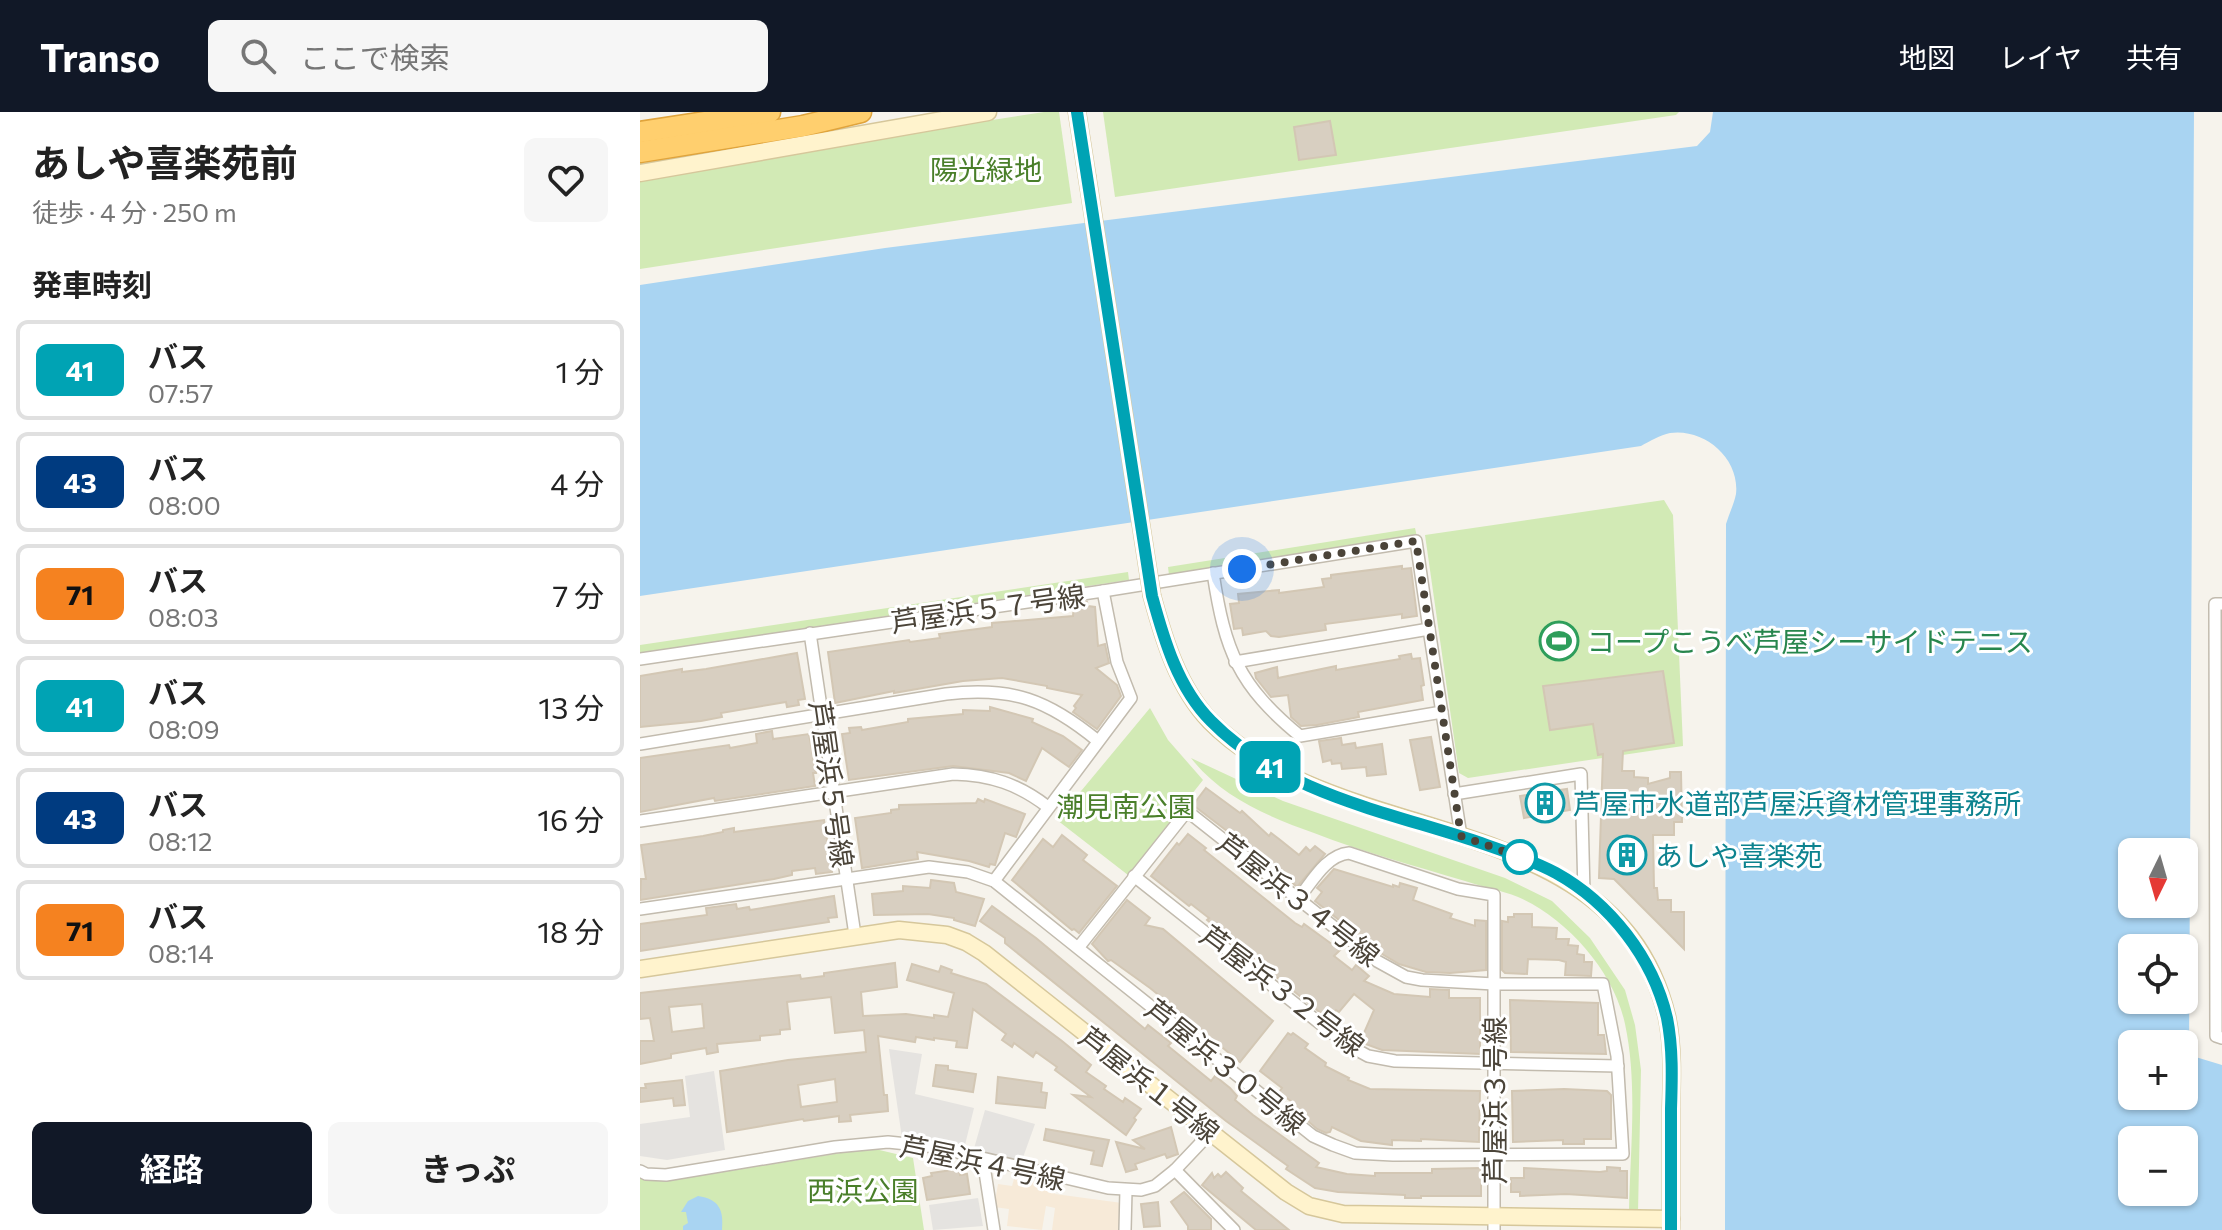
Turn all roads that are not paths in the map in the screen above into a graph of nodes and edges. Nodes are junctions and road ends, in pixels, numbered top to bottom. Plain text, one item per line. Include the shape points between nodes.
1 (770, 112) edge
2 (861, 112) edge
3 (945, 112) edge
4 (988, 112) edge
5 (1077, 112) edge
6 (640, 132) edge
7 (640, 152) edge
8 (640, 164) edge
9 (640, 173) edge
10 (1213, 573) junction
11 (1103, 591) junction
12 (2222, 604) edge
13 (1429, 629) junction
14 (810, 633) junction
15 (640, 659) edge
16 (1235, 662) junction
17 (1442, 712) junction
18 (821, 715) junction
19 (1098, 741) junction
20 (640, 744) edge
21 (833, 792) junction
22 (1454, 794) junction
23 (1048, 807) junction
24 (640, 821) edge
25 (1461, 836) junction
26 (1134, 876) junction
27 (846, 879) junction
28 (994, 881) junction
29 (1584, 893) junction
30 (1298, 899) junction
31 (640, 909) edge
32 (855, 935) junction
33 (1078, 948) junction
34 (640, 969) edge
35 (1494, 984) junction
36 (2222, 1038) edge
37 (1495, 1064) junction
38 (1618, 1066) junction
39 (1211, 1132) junction
40 (1495, 1154) junction
41 (983, 1159) junction
42 (1175, 1170) junction
43 (640, 1171) edge
44 (1126, 1190) junction
45 (1494, 1223) edge
46 (1671, 1225) edge
47 (1230, 1229) edge
48 (994, 1230) edge
49 (1125, 1230) edge

1 - 6 highway
2 - 7 highway
3 - 8 main road
4 - 9 main road
5 - 25 main road, bridge via 1152,596 1169,654 1185,686 1209,719 1264,764 1307,786
10 - 11 street
10 - 13 street via 1416,541
10 - 16 street
11 - 14 street, 芦屋浜５７号線
11 - 19 street, 芦屋浜５７号線 via 1117,662 1131,698
12 - 36 street via 2215,604 2215,681 2216,1036
13 - 16 street
13 - 17 street
14 - 15 street, 芦屋浜５７号線
14 - 18 street, 芦屋浜５号線
16 - 17 street via 1260,700 1300,736
17 - 22 street
18 - 19 street via 946,694 1004,692 1049,707
18 - 20 street
18 - 21 street, 芦屋浜５号線
19 - 23 street
21 - 23 street via 976,775 1016,786
21 - 24 street
21 - 27 street, 芦屋浜５号線
22 - 25 street
22 - 29 street via 1581,774
23 - 28 street
25 - 29 main road via 1543,866
26 - 30 street, 芦屋浜３４号線 via 1187,811
26 - 33 street, 芦屋浜３４号線
26 - 37 street, 芦屋浜３２号線 via 1357,1050 1395,1061
27 - 28 street via 929,867
27 - 31 street
27 - 32 street, 芦屋浜５号線
28 - 33 street, 芦屋浜３０号線
29 - 46 main road via 1633,943 1667,1018
30 - 35 street, 芦屋浜３４号線 via 1377,961 1406,977
30 - 35 street, 芦屋浜３号線 via 1324,866 1338,854 1349,853 1458,889 1494,895
32 - 34 main road, 芦屋浜１号線
32 - 39 main road, 芦屋浜１号線 via 899,930 966,942
33 - 40 street, 芦屋浜３０号線 via 1313,1136 1355,1153
35 - 37 street, 芦屋浜３号線
35 - 38 street, 芦屋浜３４号線 via 1603,984
37 - 38 street, 芦屋浜３２号線
37 - 40 street, 芦屋浜３号線
38 - 40 street, 芦屋浜３０号線 via 1623,1154
39 - 42 street, 芦屋浜４号線
39 - 45 main road, 芦屋浜１号線 via 1286,1192 1316,1208
40 - 45 street, 芦屋浜３号線
41 - 43 street, 芦屋浜４号線 via 936,1147 868,1143 666,1175
41 - 44 street, 芦屋浜４号線
41 - 48 street
42 - 44 street, 芦屋浜４号線 via 1155,1186
42 - 47 street
44 - 49 street
45 - 46 main road, 芦屋浜１号線

